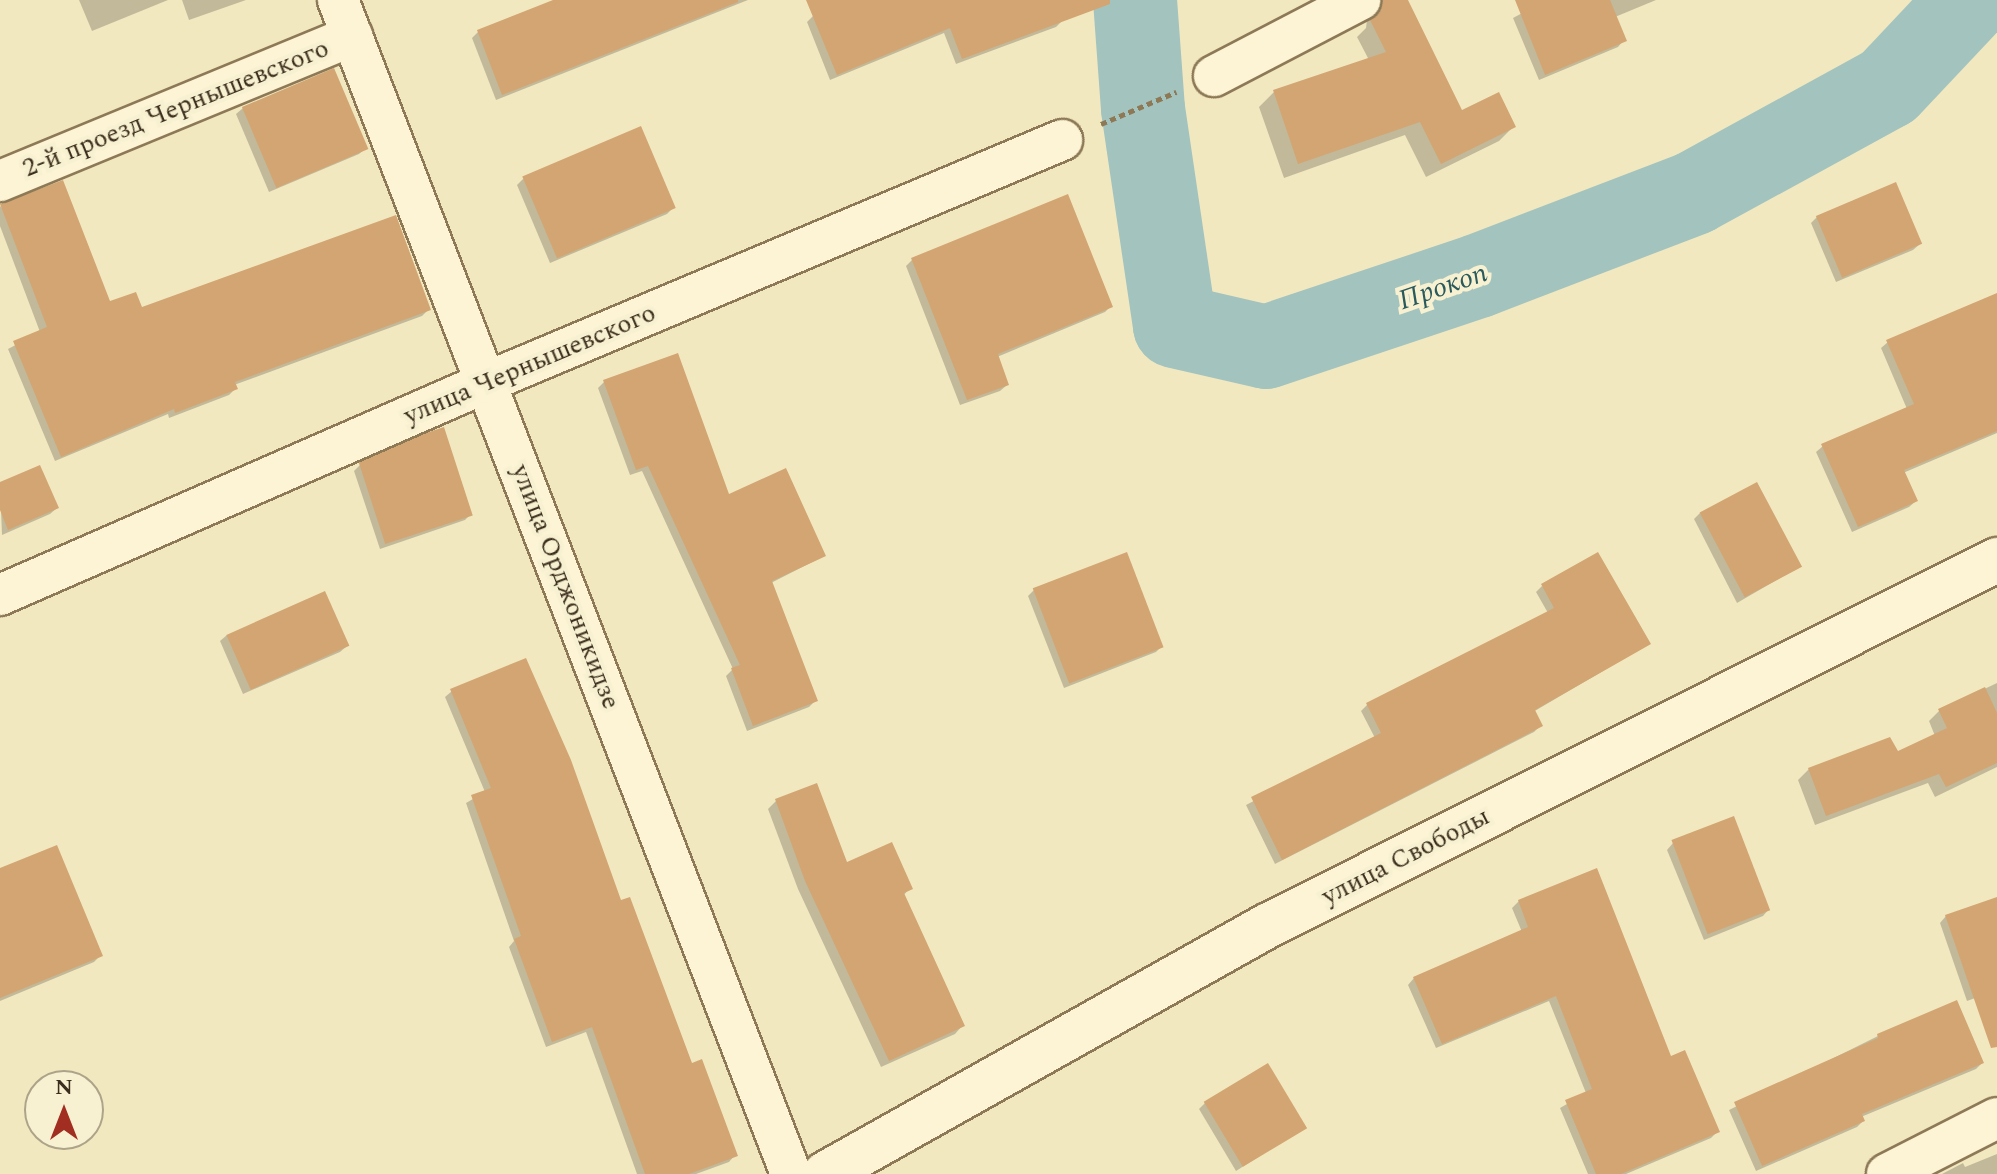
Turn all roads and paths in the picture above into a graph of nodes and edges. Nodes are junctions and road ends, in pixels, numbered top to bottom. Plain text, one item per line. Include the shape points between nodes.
1 (1360, 0) edge
2 (345, 18) edge
3 (1214, 76) joint
4 (1062, 140) joint
5 (0, 181) edge
6 (487, 382) junction
7 (1997, 560) edge
8 (0, 595) edge
9 (1997, 1118) edge
10 (791, 1174) edge
11 (825, 1174) edge
12 (1887, 1174) edge

1 - 3 street
2 - 5 street, 2-й проезд Чернышевского
2 - 6 street, улица Орджоникидзе
3 - 4 path
4 - 6 street, улица Чернышевского
6 - 8 street, улица Чернышевского
6 - 10 street, улица Орджоникидзе
7 - 11 main road, улица Свободы via 1267,926
9 - 12 street

